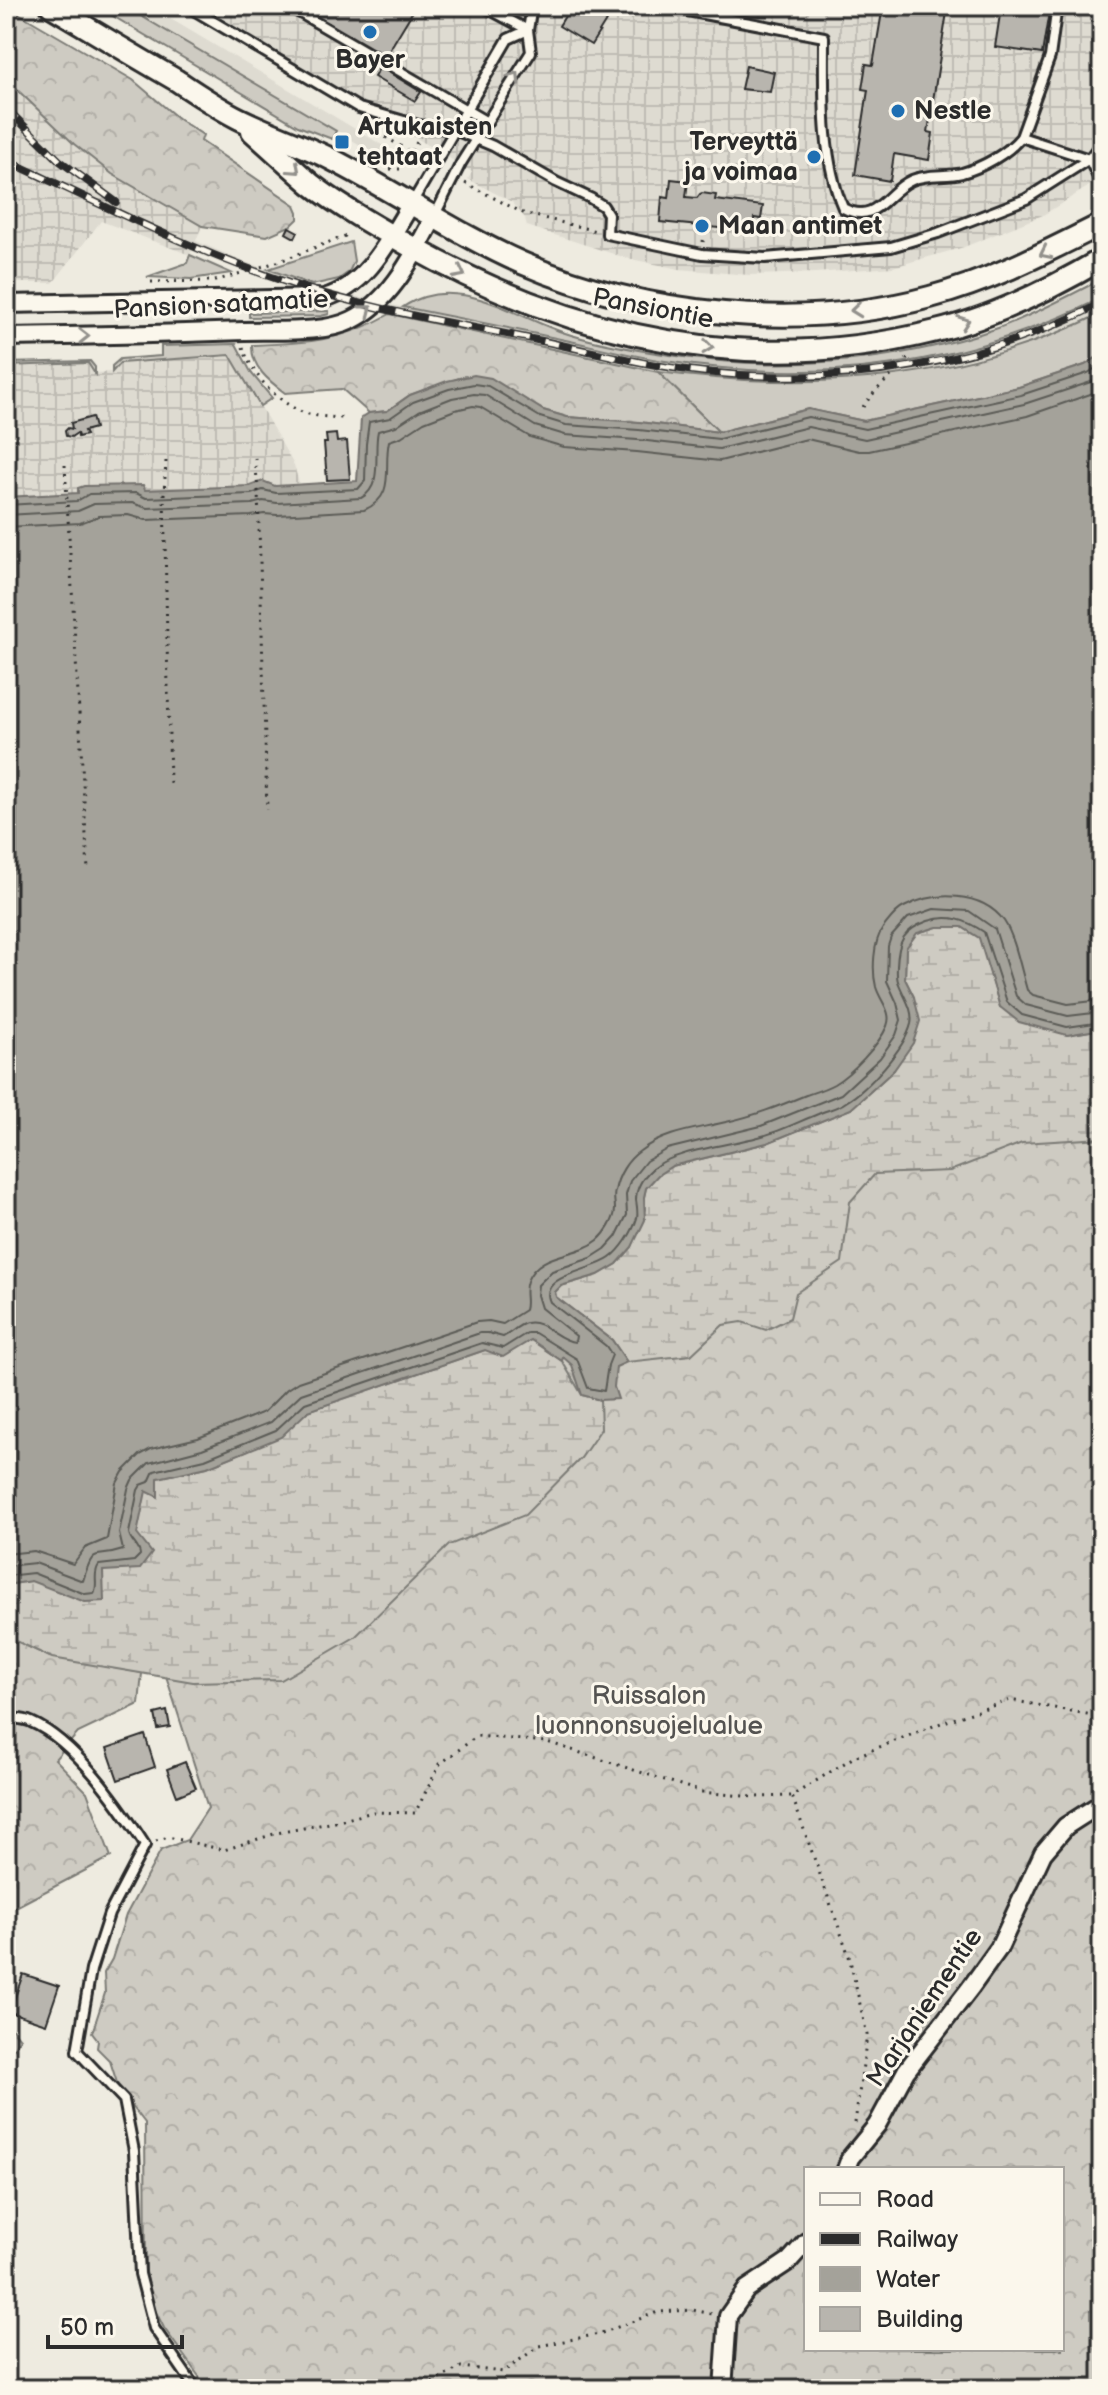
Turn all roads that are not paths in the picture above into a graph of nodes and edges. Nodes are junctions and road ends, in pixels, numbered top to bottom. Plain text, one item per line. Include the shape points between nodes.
1 (51, 6) edge
2 (187, 6) edge
3 (288, 6) edge
4 (483, 6) edge
5 (532, 6) edge
6 (661, 6) edge
7 (1057, 6) edge
8 (528, 30) junction
9 (467, 111) junction
10 (237, 117) junction
11 (487, 122) junction
12 (455, 130) junction
13 (1021, 137) junction
14 (475, 139) junction
15 (1102, 142) edge
16 (1089, 159) junction
17 (1102, 185) edge
18 (411, 204) junction
19 (434, 217) junction
20 (1102, 224) edge
21 (392, 236) junction
22 (416, 250) junction
23 (1102, 259) edge
24 (6, 304) edge
25 (6, 337) edge
26 (6, 1718) edge
27 (1102, 1803) edge
28 (847, 2167) edge
29 (804, 2244) edge
30 (196, 2389) edge
31 (723, 2389) edge

1 - 10 street, Pansiontie
2 - 12 lane via 359,108
3 - 9 lane
4 - 8 lane
5 - 8 lane
6 - 13 lane via 824,37 835,190 843,208 854,215 881,206 912,180 961,174 995,159
7 - 13 lane via 1050,57
8 - 9 lane via 508,39
11 -> 8 lane via 531,52
9 - 11 lane
9 - 12 lane
10 - 18 street, Pansiontie via 332,159
10 -> 21 street, Pansiontie via 313,185
11 - 14 lane
12 - 14 lane
12 - 18 lane
13 - 16 lane
14 - 16 lane via 603,206 607,234 702,254 765,258 891,247 938,233 1026,199
14 - 19 lane
15 - 16 lane
16 - 17 lane
18 - 19 street, Pansiontie
18 - 21 street, Pansion satamatie
20 -> 19 street, Pansiontie via 986,279 930,297 796,315 705,310 597,289 522,263
19 - 22 street, Pansion satamatie
21 - 22 street, Pansiontie
21 - 24 street, Pansion satamatie via 360,277 324,298
22 -> 23 street, Pansiontie via 531,305 598,327 732,350 775,351 850,347 940,331 1019,301
25 -> 22 street, Pansion satamatie via 308,329 349,322 388,290
26 - 30 lane via 29,1720 62,1741 120,1807 145,1845 109,1914 91,1970 77,2051 124,2100 134,2151 140,2274 154,2328
27 - 28 street, Marjaniementie via 1066,1826 1043,1853 999,1948 906,2071
29 - 31 street via 747,2289 728,2316

